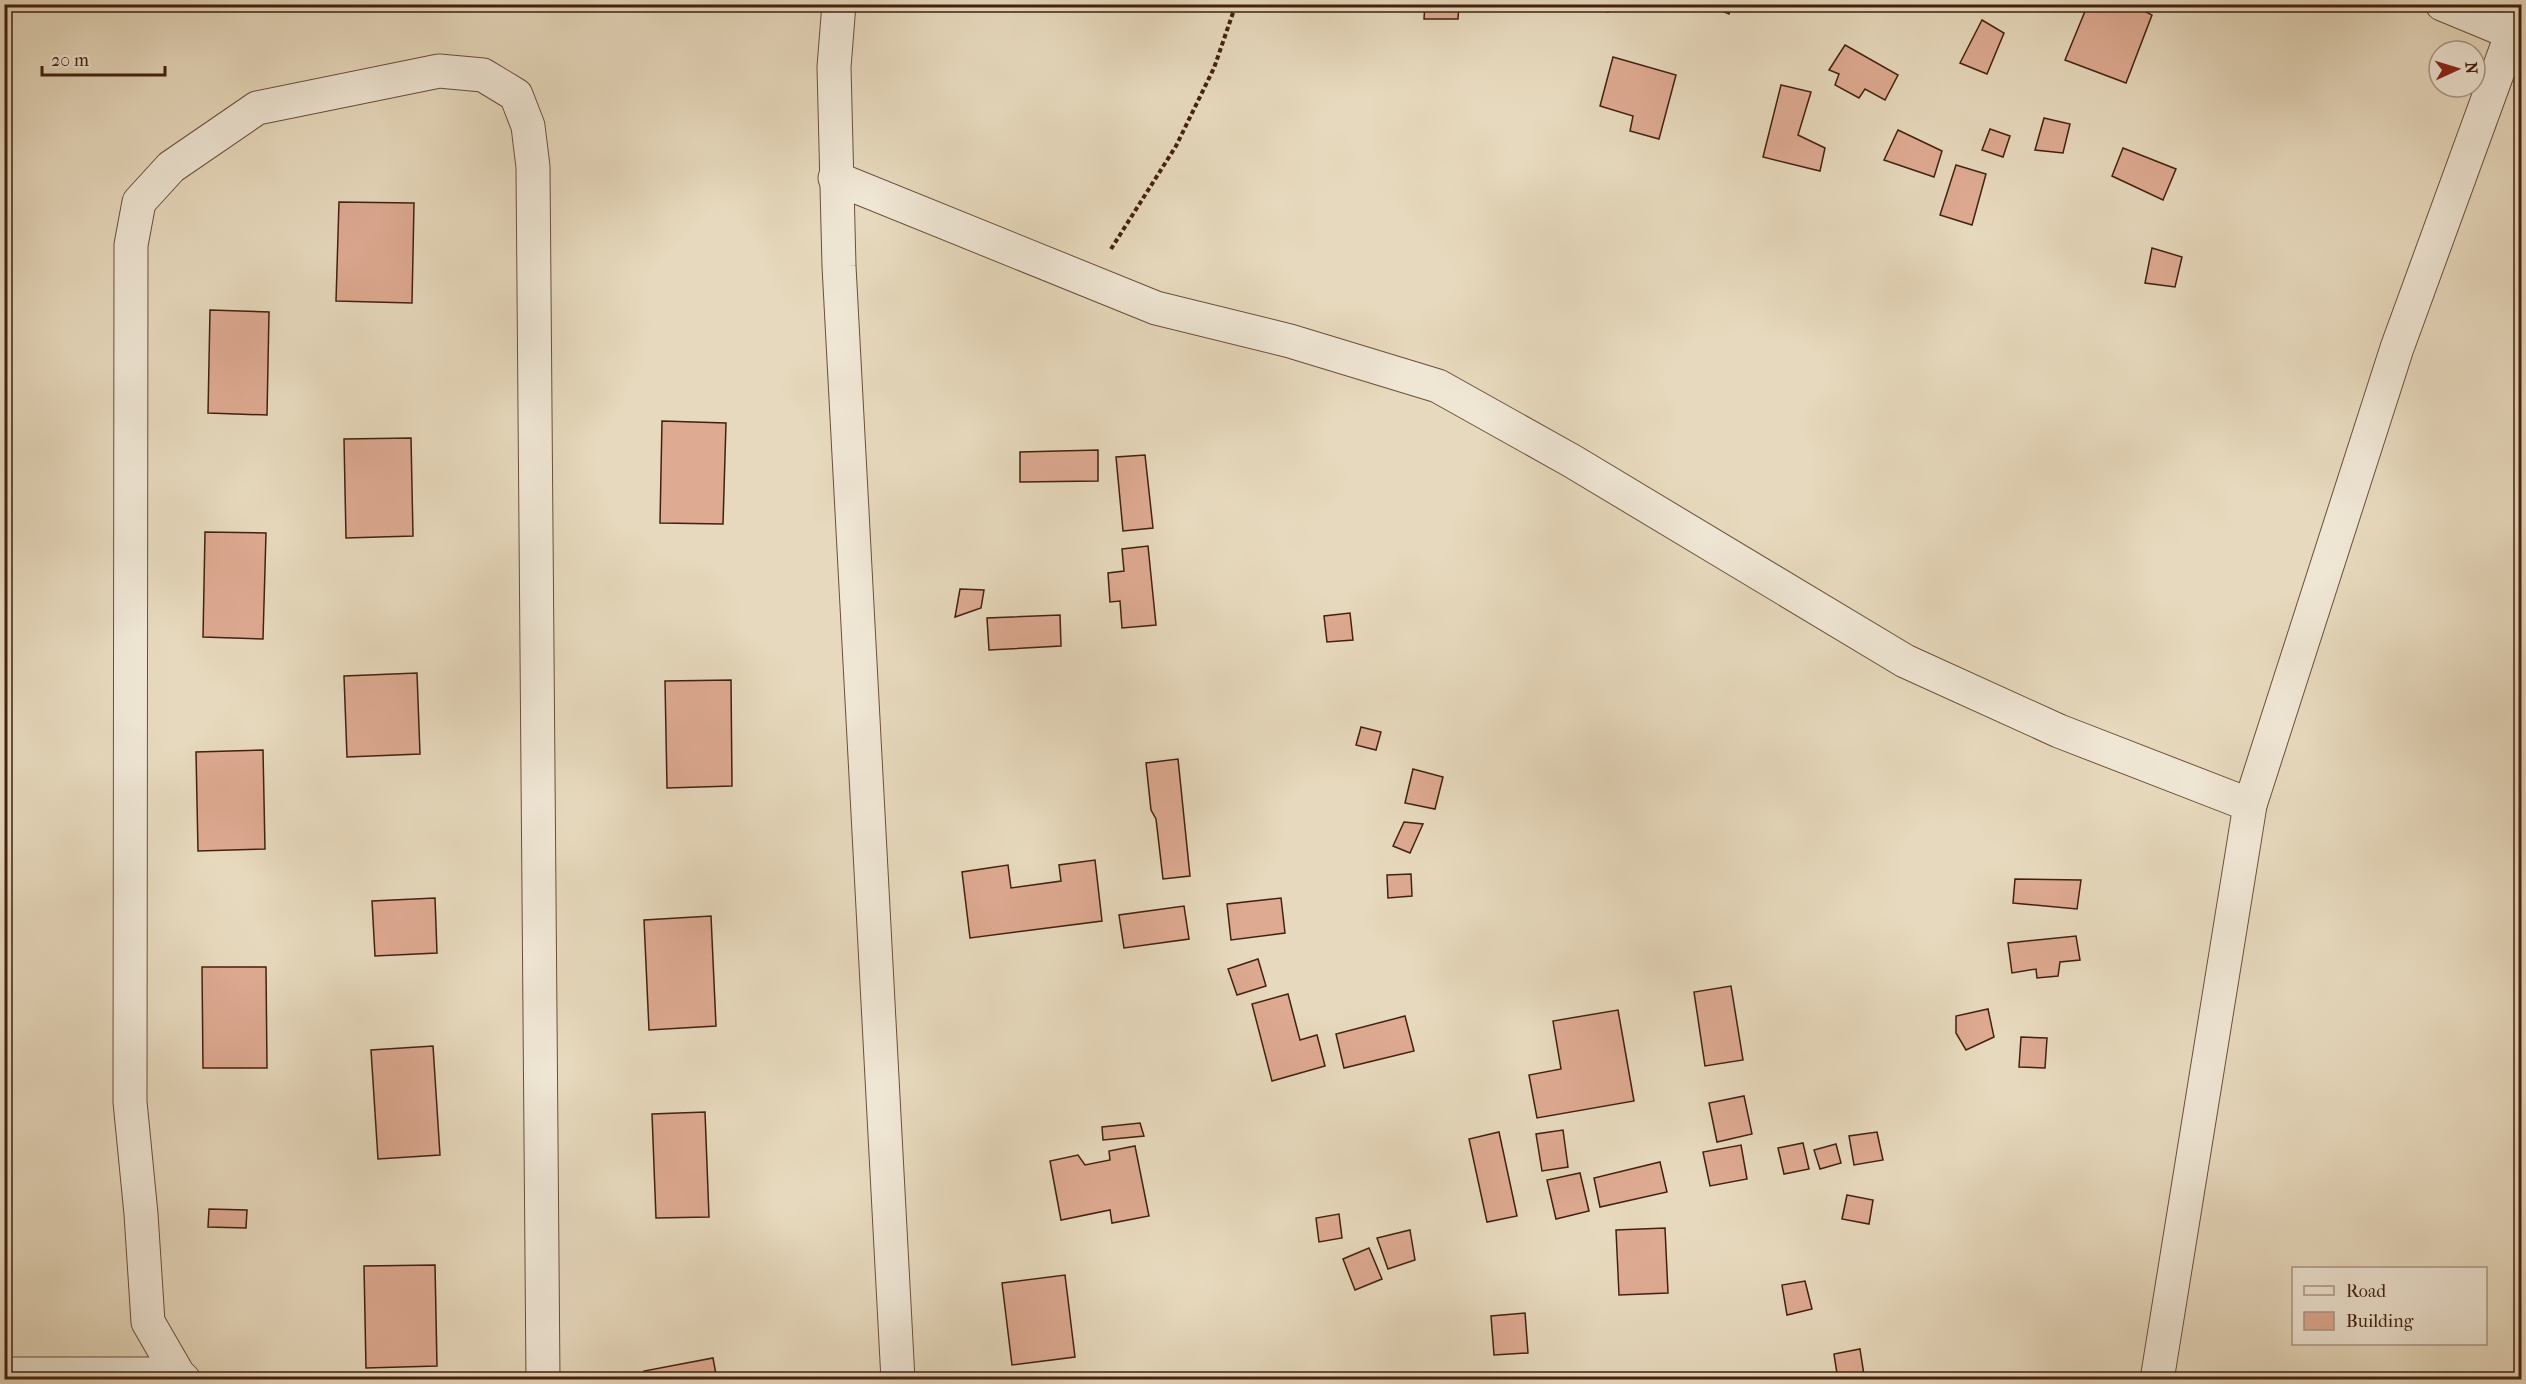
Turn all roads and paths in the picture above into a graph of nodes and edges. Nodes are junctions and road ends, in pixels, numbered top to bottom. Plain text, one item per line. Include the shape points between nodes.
1 (839, 4) edge
2 (1236, 4) edge
3 (2442, 4) edge
4 (2515, 19) edge
5 (836, 178) junction
6 (1089, 282) junction
7 (2250, 805) junction
8 (4, 1374) edge
9 (181, 1377) edge
10 (543, 1380) edge
11 (898, 1380) edge
12 (2157, 1380) edge

1 - 5 street via 834,67
2 - 6 path via 1215,68 1176,146
3 - 4 street
4 - 7 street via 2397,348
5 - 6 street
5 - 11 street
6 - 7 street via 1156,308 1290,341 1438,386 1582,467 1905,661 2059,731
7 - 12 street
8 - 9 street
9 - 10 street via 148,1322 130,1102 131,245 139,202 171,167 257,108 439,71 483,75 516,95 528,126 532,167

